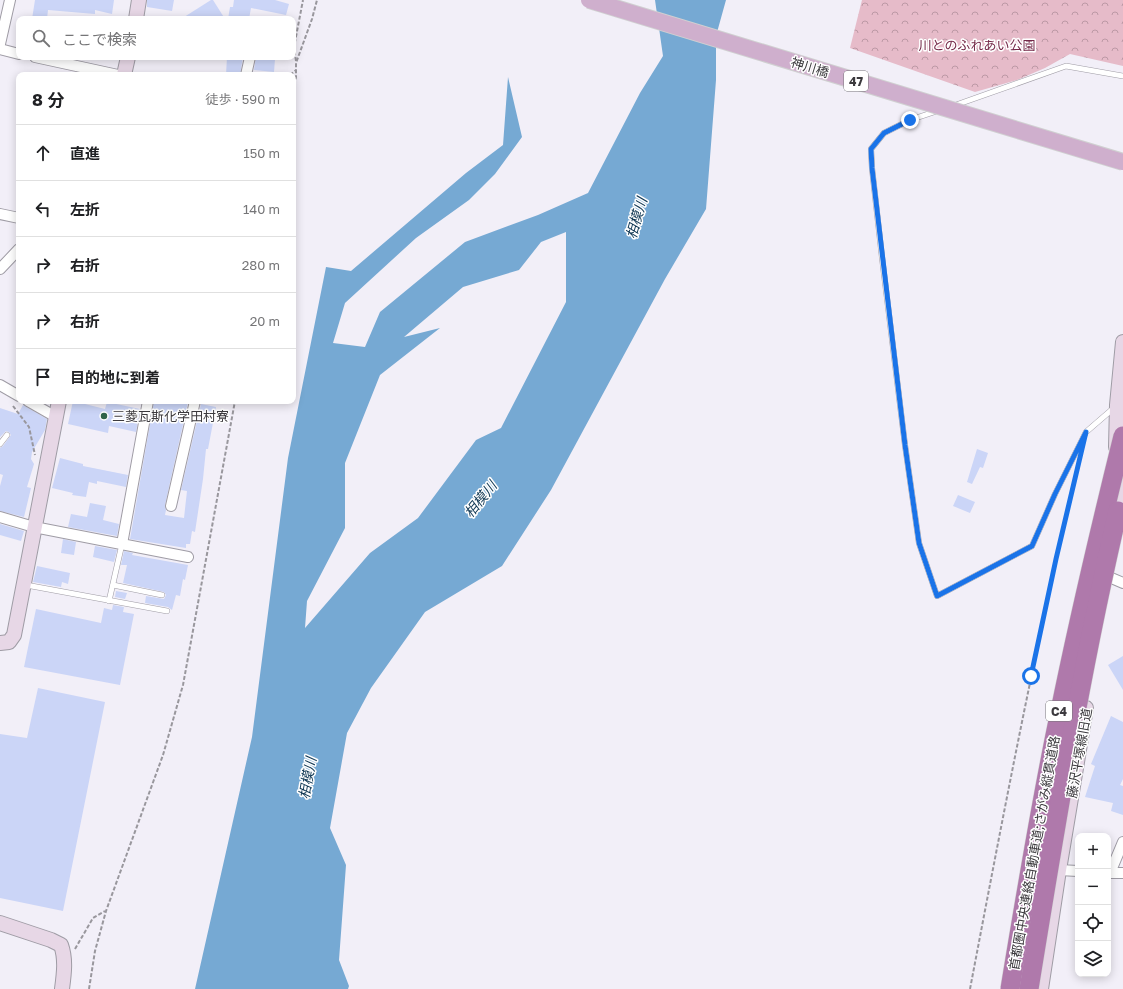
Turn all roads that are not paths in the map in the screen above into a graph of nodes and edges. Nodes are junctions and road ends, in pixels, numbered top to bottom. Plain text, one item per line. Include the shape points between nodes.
1 (10, 0) edge
2 (139, 0) edge
3 (589, 0) edge
4 (136, 16) edge
5 (0, 44) edge
6 (0, 49) edge
7 (16, 53) edge
8 (49, 60) edge
9 (127, 60) edge
10 (249, 60) edge
11 (104, 72) edge
12 (125, 72) edge
13 (247, 72) edge
14 (1123, 76) edge
15 (1123, 162) edge
16 (0, 214) edge
17 (16, 217) edge
18 (16, 252) edge
19 (0, 269) edge
20 (1123, 342) edge
21 (0, 385) edge
22 (16, 394) edge
23 (34, 404) edge
24 (58, 404) edge
25 (147, 404) edge
26 (194, 404) edge
27 (1117, 405) junction
28 (56, 416) junction
29 (7, 435) dead end
30 (1123, 436) edge
31 (0, 444) edge
32 (1123, 500) edge
33 (171, 506) dead end
34 (0, 517) edge
35 (1123, 519) edge
36 (34, 527) junction
37 (122, 544) junction
38 (188, 557) dead end
39 (1109, 577) junction
40 (1123, 583) edge
41 (23, 584) junction
42 (113, 586) junction
43 (162, 595) dead end
44 (109, 601) junction
45 (167, 611) dead end
46 (0, 643) edge
47 (1123, 842) edge
48 (1111, 869) edge
49 (1059, 870) junction
50 (1075, 871) edge
51 (1111, 873) edge
52 (1123, 874) edge
53 (0, 923) edge
54 (62, 989) edge
55 (1010, 989) edge
56 (1029, 989) edge
57 (1041, 989) edge

1 - 5 street
2 - 4 street
3 - 15 main road, 神川橋 / 47, bridge
6 - 7 street
8 - 11 street
9 - 12 street
10 - 13 street
14 - 27 lane via 1066,66 910,120 884,133 871,149 882,257 919,543 937,596 1032,546 1086,432
16 - 17 street
18 - 19 street
20 - 27 street
21 - 22 street
23 - 28 street
24 - 28 street
25 - 37 street
26 - 33 street
27 - 32 street via 1116,447
28 - 36 street
29 - 31 lane
30 - 55 highway, 首都圏中央連絡自動車道;さがみ縦貫道路 / C4, bridge via 1058,717
32 - 56 highway, 首都圏中央連絡自動車道;さがみ縦貫道路 / C4, bridge via 1102,583 1074,721
34 - 36 street
35 - 39 street, 藤沢平塚線旧道
36 - 37 street
36 - 41 street
37 - 38 street
37 - 42 lane
39 - 40 street
39 - 49 street, 藤沢平塚線旧道
41 - 44 lane
41 - 46 street via 14,635 9,642
42 - 43 lane
42 - 44 lane
44 - 45 lane
47 - 48 street
49 - 50 street
49 - 57 street, 藤沢平塚線旧道
51 - 52 street
53 - 54 street via 61,945 65,965

